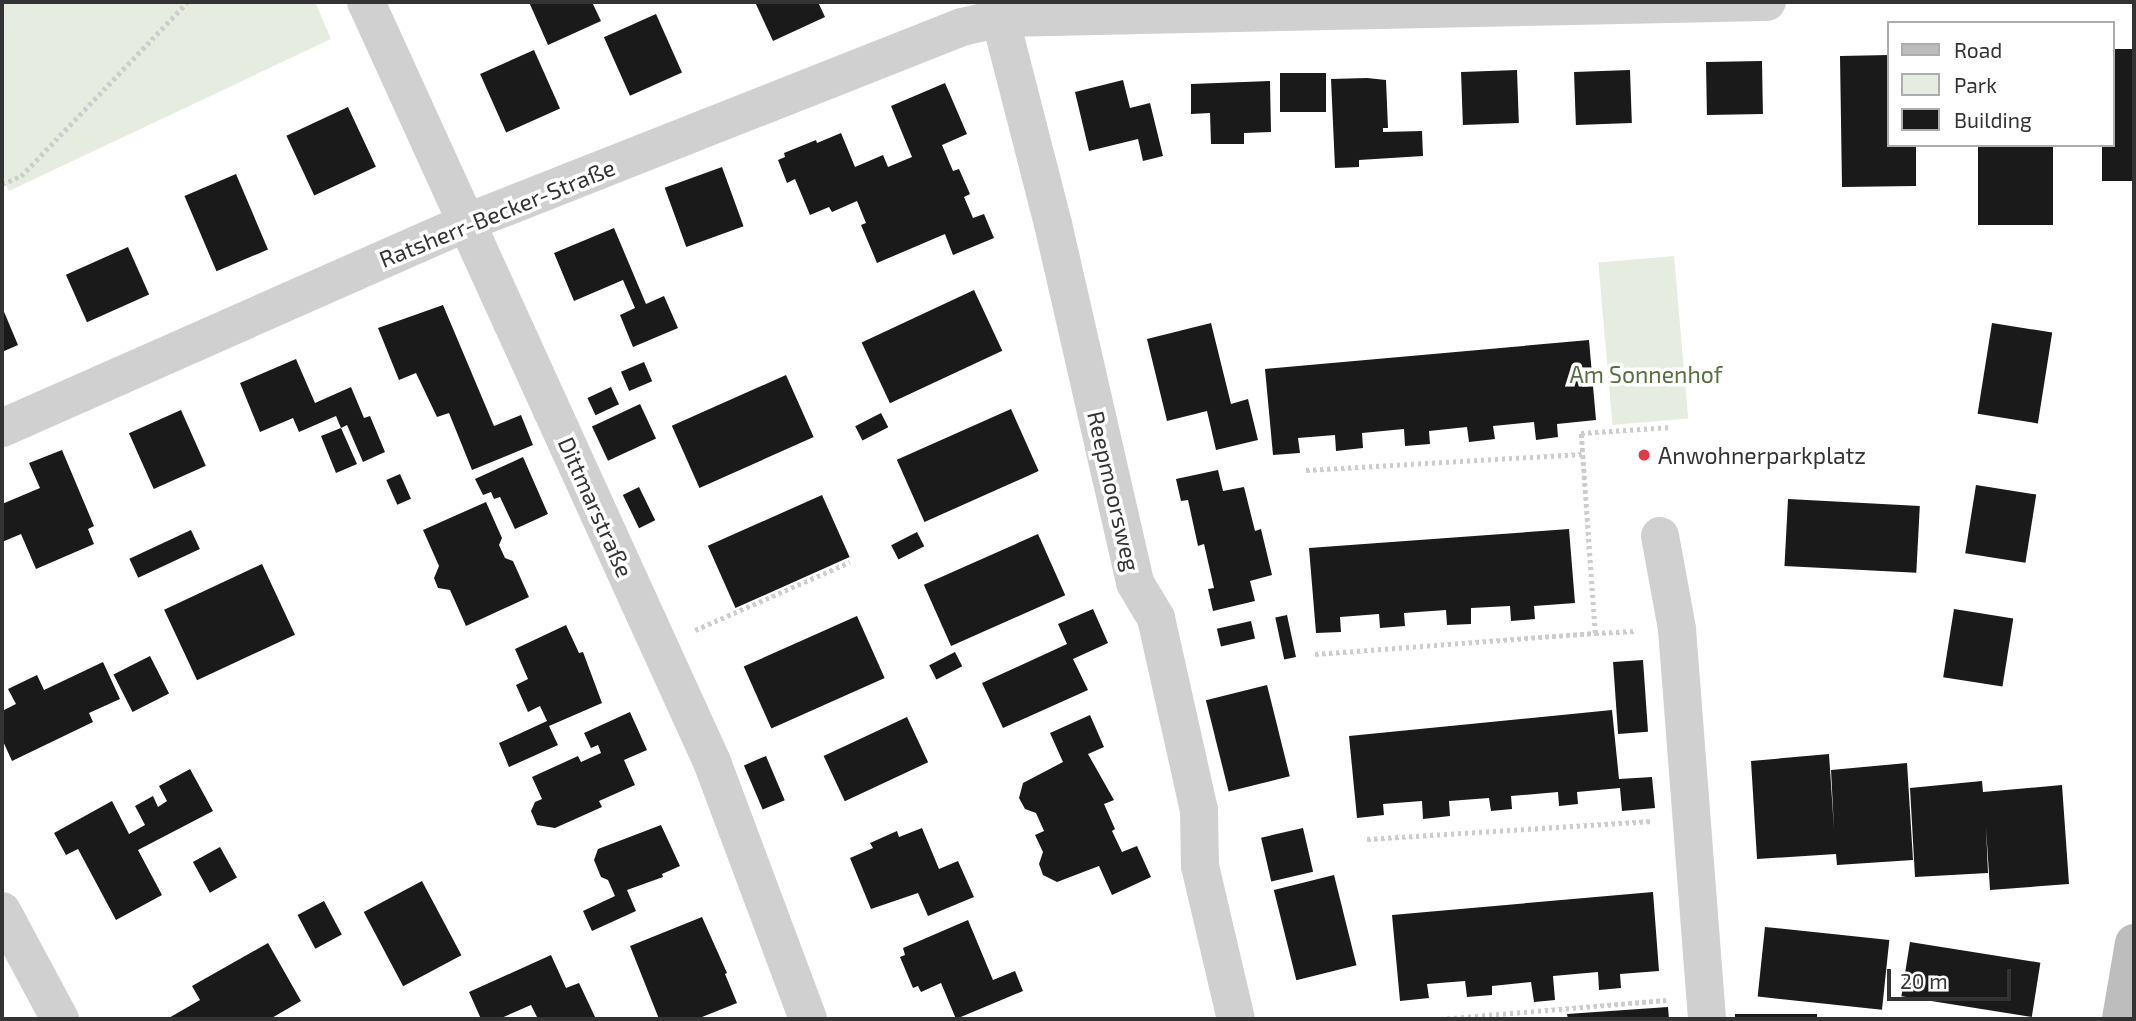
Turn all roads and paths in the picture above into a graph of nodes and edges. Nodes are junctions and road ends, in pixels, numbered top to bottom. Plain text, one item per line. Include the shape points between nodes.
1 (187, 2) edge
2 (366, 2) edge
3 (1767, 2) edge
4 (998, 10) edge
5 (2, 184) edge
6 (468, 222) junction
7 (1671, 427) dead end
8 (2, 428) edge
9 (1582, 454) junction
10 (1306, 470) dead end
11 (1660, 536) dead end
12 (850, 562) dead end
13 (659, 646) junction
14 (1315, 654) dead end
15 (1691, 819) junction
16 (1367, 839) dead end
17 (2, 911) edge
18 (2134, 943) edge
19 (2127, 998) edge
20 (1706, 1008) edge
21 (60, 1019) edge
22 (808, 1019) edge
23 (1236, 1019) edge
24 (1440, 1019) edge

1 - 5 path via 21,176
2 - 6 street, Dittmarstraße
3 - 4 street, Ratsherr-Becker-Straße
4 - 6 street, Ratsherr-Becker-Straße
4 - 23 street, Reepmoorsweg via 1054,224 1135,583 1156,618 1199,810 1200,866
6 - 8 street, Ratsherr-Becker-Straße
6 - 13 street, Dittmarstraße
7 - 9 path via 1581,433
9 - 10 path
9 - 14 path via 1595,633
11 - 15 street via 1677,628
12 - 13 path
13 - 22 street, Dittmarstraße via 712,762
15 - 16 path
15 - 20 street
17 - 21 street
18 - 19 street
20 - 24 path

